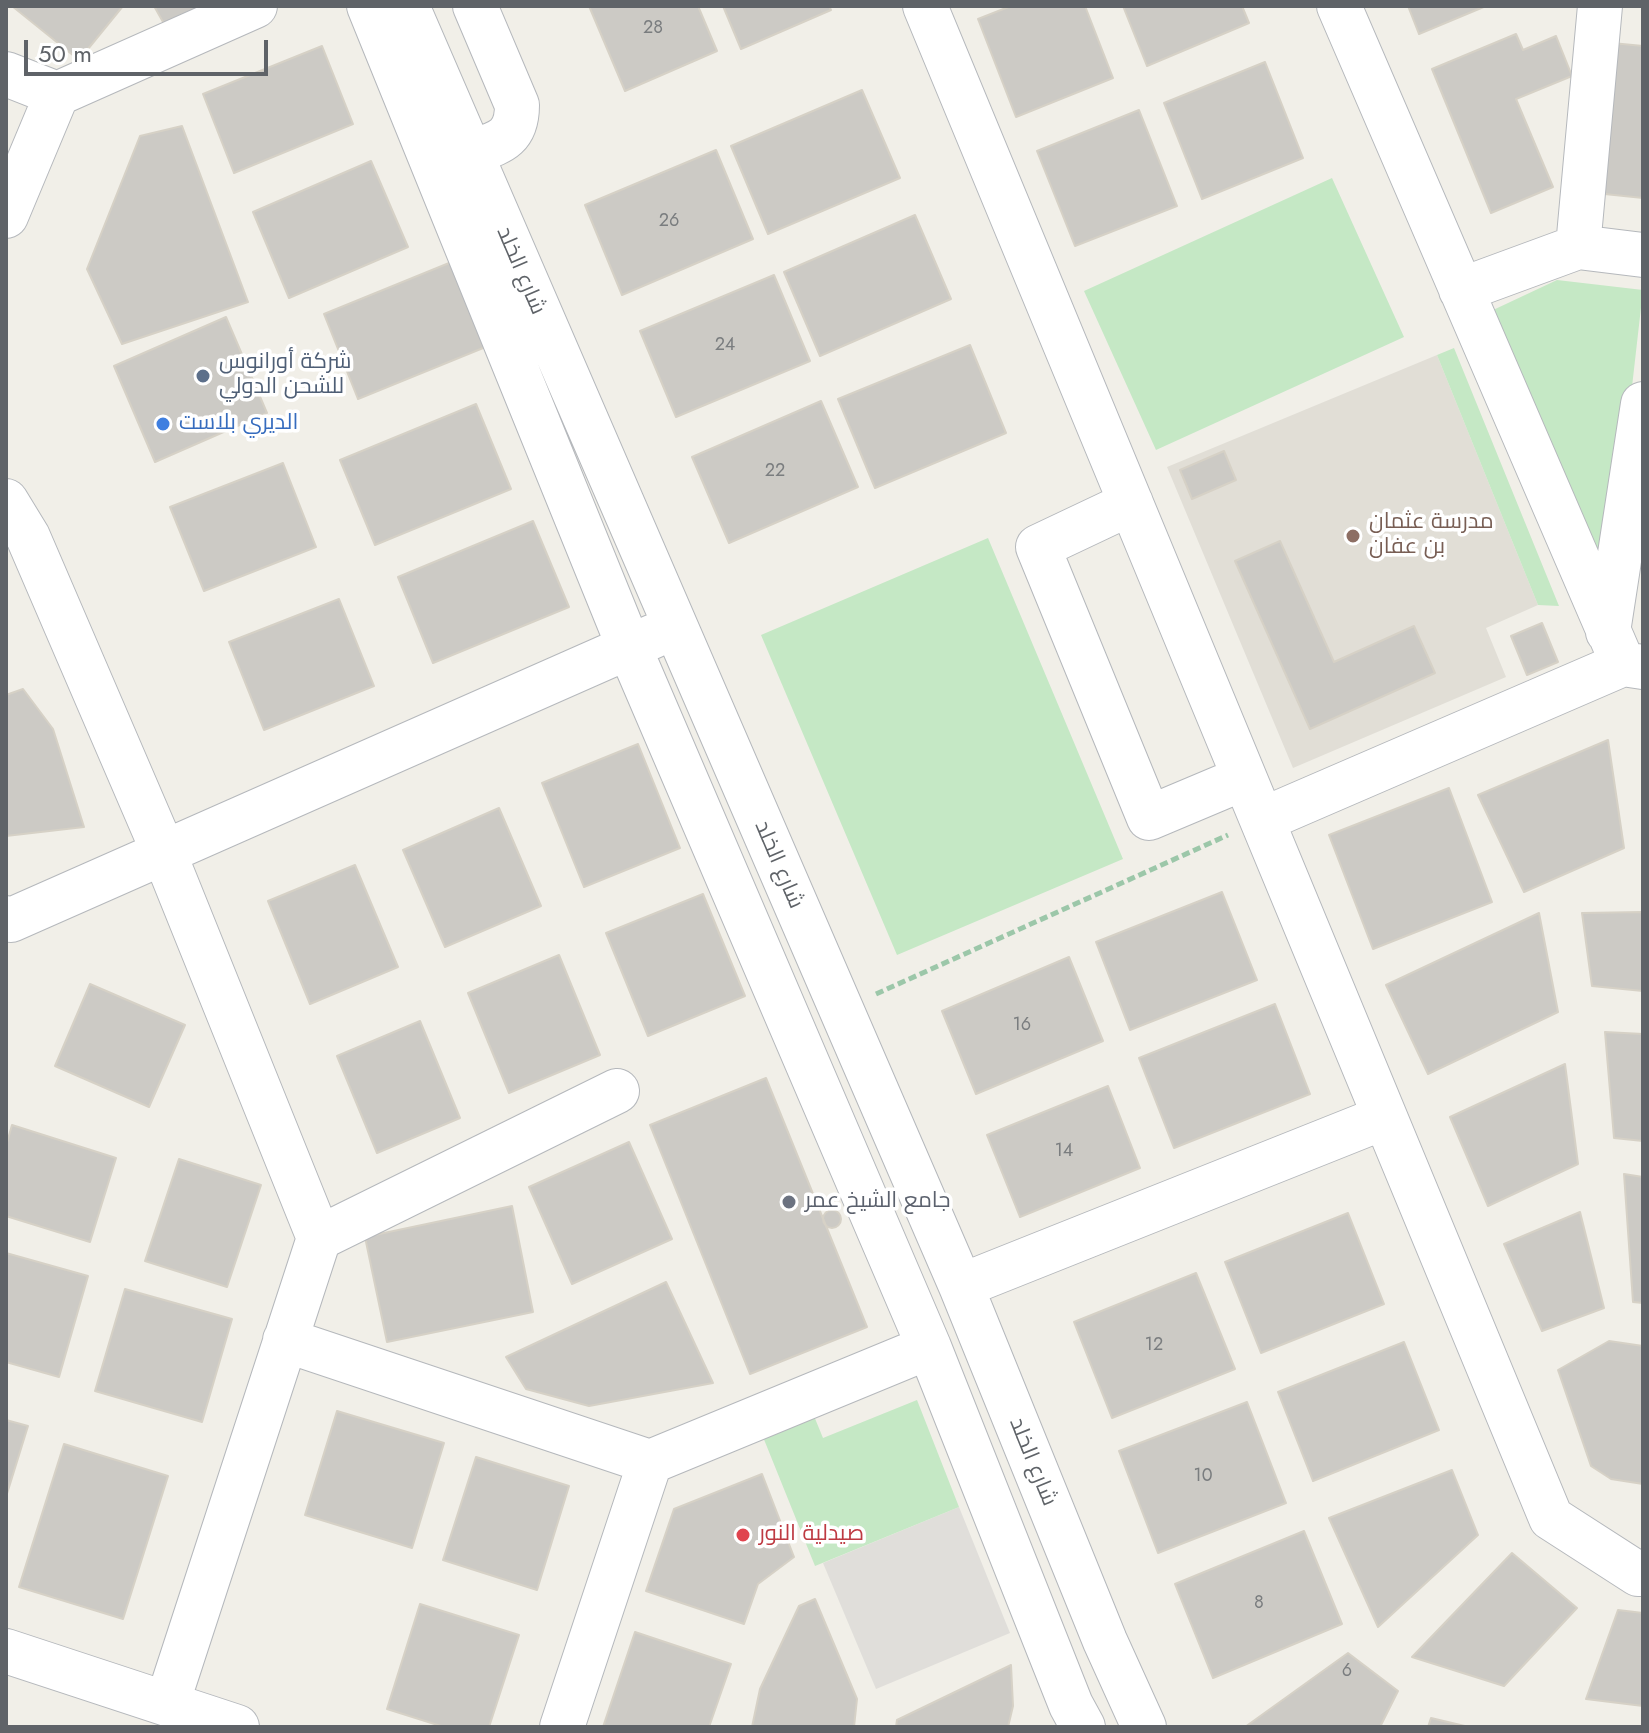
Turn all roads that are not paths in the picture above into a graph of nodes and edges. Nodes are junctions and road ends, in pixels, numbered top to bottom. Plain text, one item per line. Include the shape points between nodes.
1 (255, 6) edge
2 (369, 6) edge
3 (407, 6) edge
4 (475, 6) edge
5 (925, 6) edge
6 (1339, 6) edge
7 (1600, 6) edge
8 (6, 74) edge
9 (57, 94) junction
10 (469, 153) junction
11 (6, 216) edge
12 (1578, 247) junction
13 (1643, 255) edge
14 (1461, 290) junction
15 (1643, 404) edge
16 (6, 501) edge
17 (1131, 503) junction
18 (675, 627) junction
19 (629, 647) junction
20 (1625, 654) edge
21 (1244, 778) junction
22 (1262, 820) junction
23 (164, 853) junction
24 (8, 925) edge
25 (617, 1091) dead end
26 (1385, 1117) junction
27 (319, 1238) junction
28 (961, 1286) junction
29 (285, 1340) junction
30 (929, 1347) junction
31 (650, 1462) junction
32 (1643, 1574) edge
33 (1105, 1641) junction
34 (6, 1651) edge
35 (1053, 1659) junction
36 (167, 1704) junction
37 (1073, 1720) edge
38 (237, 1727) edge
39 (562, 1727) edge
40 (1144, 1727) edge

1 - 9 street
2 - 19 street
3 - 10 street, شارع الخلد
4 - 10 street via 517,105 517,119 501,142
5 - 17 street
6 - 14 street
7 - 12 street
8 - 9 street
9 - 11 street
10 - 18 street, شارع الخلد
12 - 13 street
12 - 14 street
14 - 20 street
15 - 20 street
16 - 23 street via 28,537
17 - 21 street
17 - 21 street via 1038,547 1043,562 1149,818
18 - 19 street
18 - 28 street, شارع الخلد
19 - 23 street
19 - 30 street
20 - 22 street
21 - 22 street
22 - 26 street
23 - 24 street
23 - 27 street
25 - 27 street
26 - 28 street
26 - 32 street via 1551,1518
27 - 29 street
28 - 33 street, شارع الخلد
29 - 31 street
29 - 36 street
30 - 31 street
30 - 35 street
31 - 39 street
33 - 35 street
33 - 40 street, شارع الخلد
34 - 36 street
35 - 37 street
36 - 38 street

